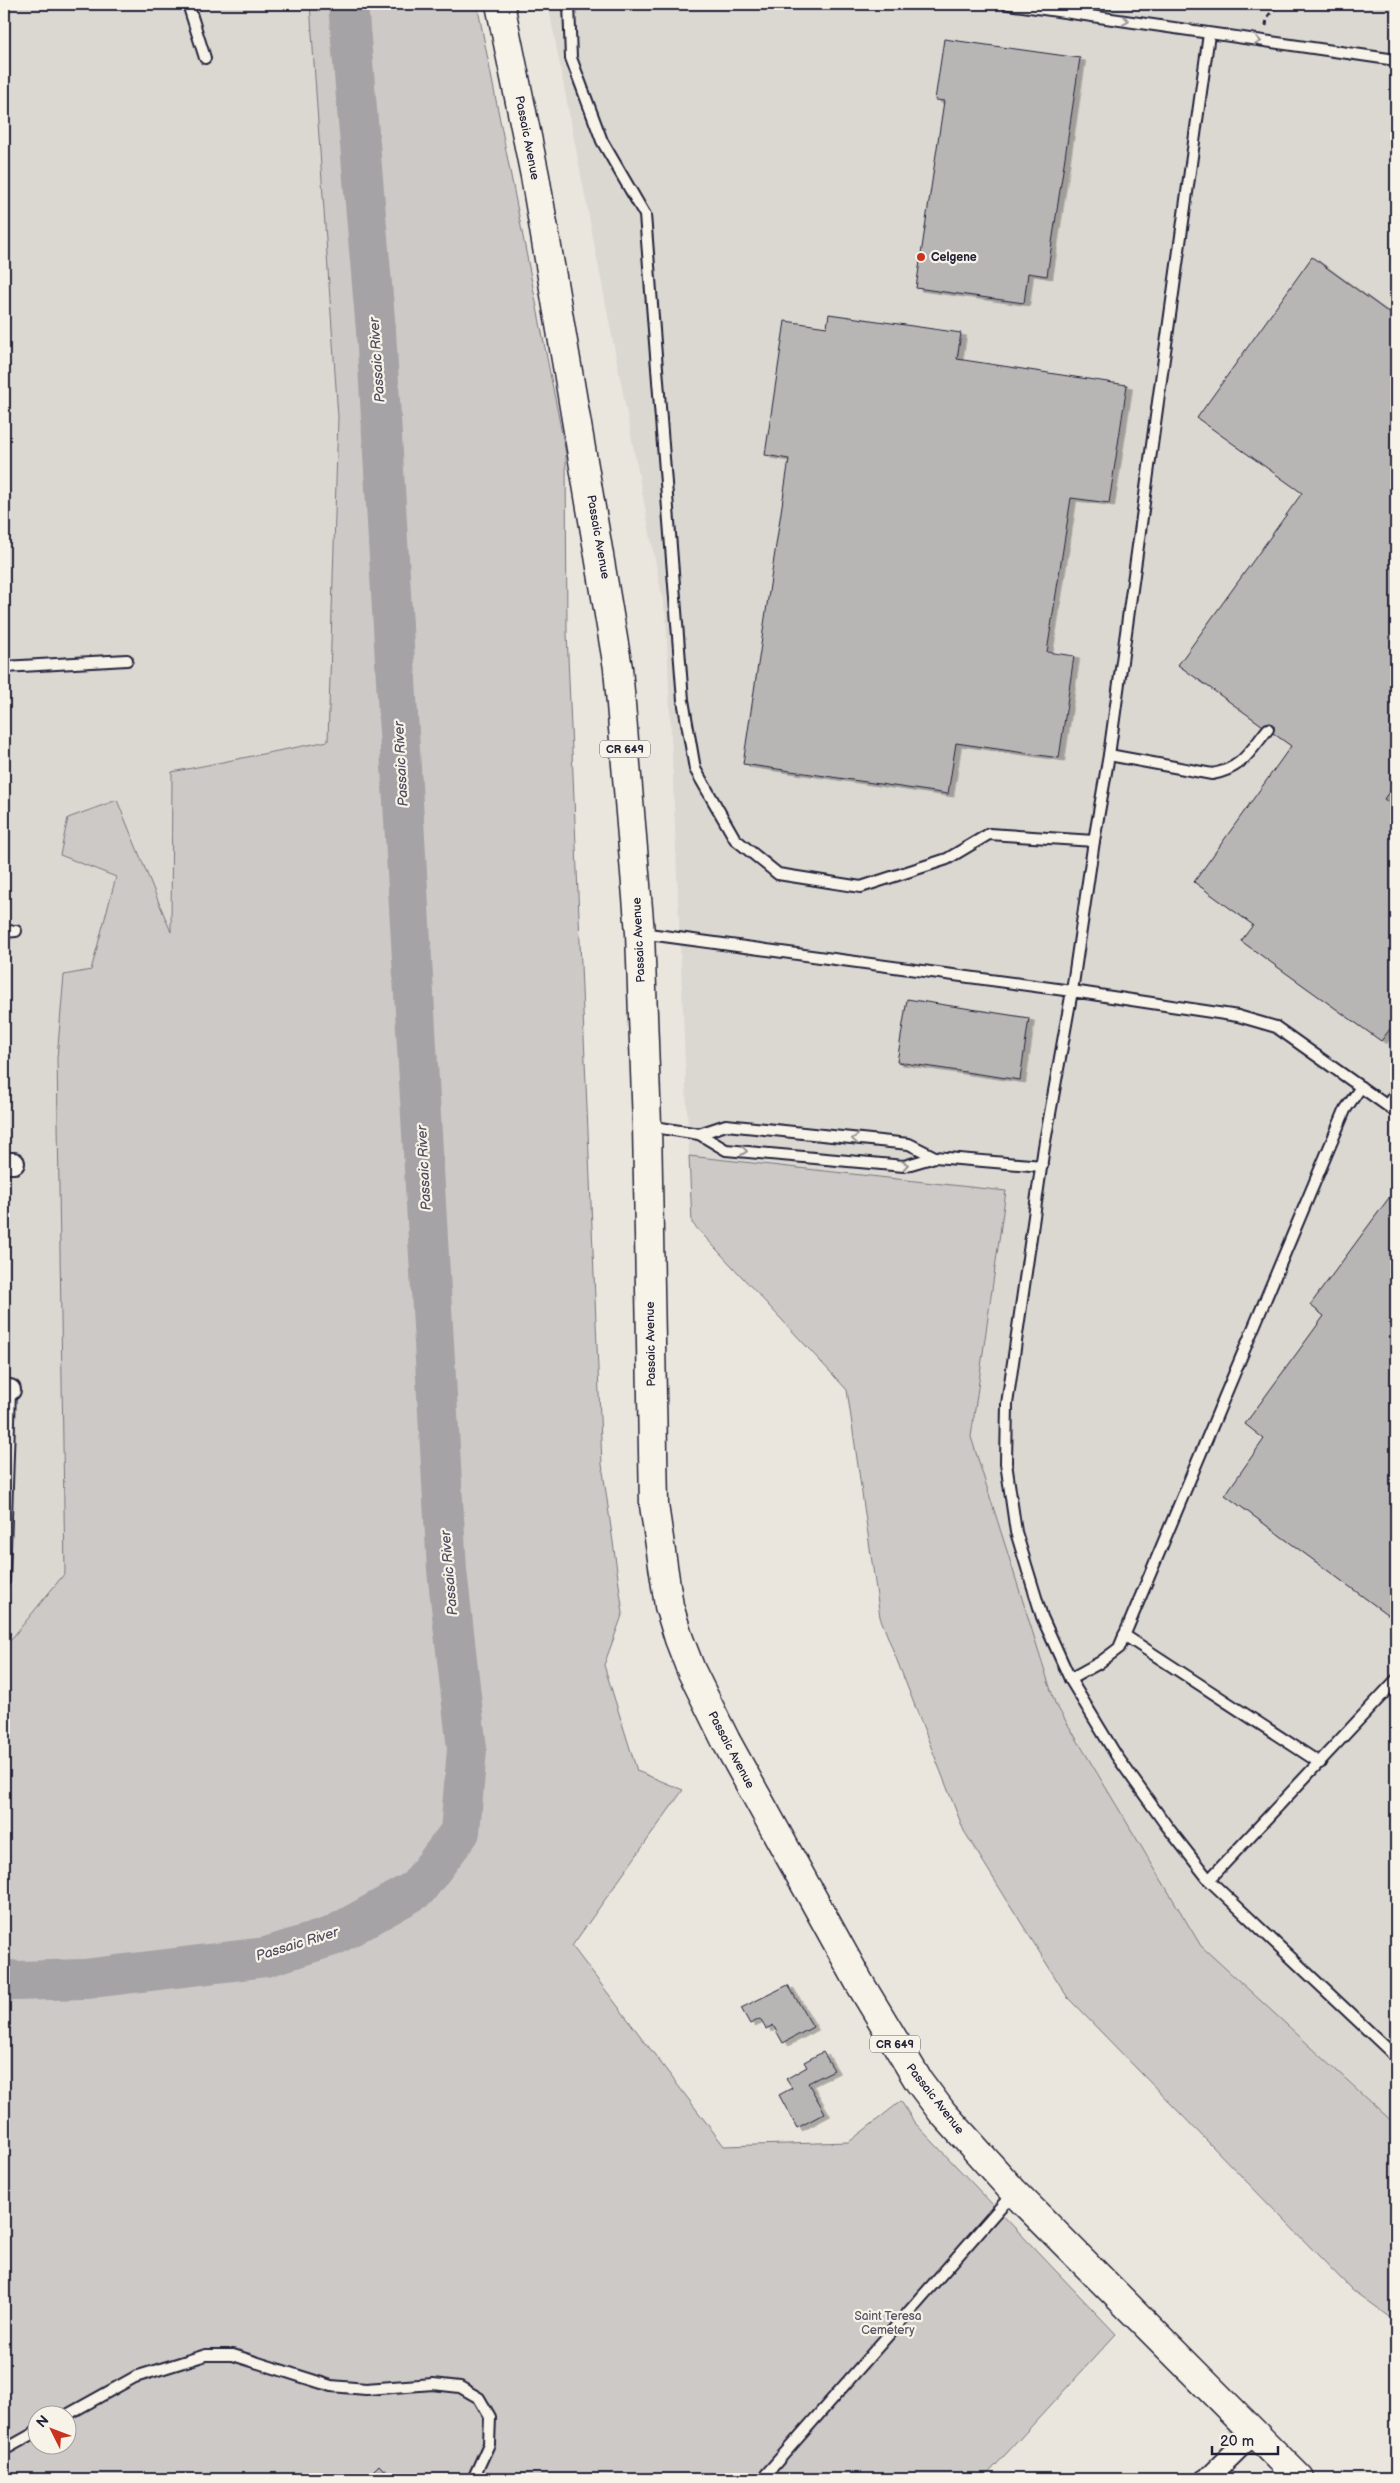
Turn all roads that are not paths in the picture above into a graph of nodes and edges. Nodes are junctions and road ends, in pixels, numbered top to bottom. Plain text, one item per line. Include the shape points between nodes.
1 (188, 4) edge
2 (500, 4) edge
3 (569, 4) edge
4 (1008, 4) edge
5 (1209, 34) junction
6 (206, 58) dead end
7 (1396, 60) edge
8 (127, 660) dead end
9 (4, 667) edge
10 (1268, 729) dead end
11 (1109, 755) junction
12 (1094, 841) junction
13 (16, 931) dead end
14 (4, 932) edge
15 (640, 933) junction
16 (1072, 991) junction
17 (1361, 1087) junction
18 (1396, 1092) edge
19 (1386, 1105) junction
20 (1396, 1112) edge
21 (647, 1126) junction
22 (700, 1134) junction
23 (935, 1156) junction
24 (1042, 1166) junction
25 (7, 1390) edge
26 (4, 1581) edge
27 (1124, 1635) junction
28 (1070, 1679) junction
29 (1396, 1680) edge
30 (1320, 1763) junction
31 (1209, 1880) junction
32 (1396, 2052) edge
33 (1014, 2192) junction
34 (78, 2409) edge
35 (1254, 2434) junction
36 (28, 2437) edge
37 (4, 2450) edge
38 (473, 2479) edge
39 (762, 2479) edge
40 (1207, 2479) edge
41 (1300, 2479) edge

1 - 6 lane
2 - 15 main road, Passaic Avenue / CR 649 via 535,176 612,619
3 - 12 lane via 571,58 602,141 645,215 683,700 694,769 735,839 778,874 861,887 947,859 989,834
4 -> 5 lane
5 -> 7 lane
5 - 11 lane
8 - 9 lane
10 - 11 lane via 1242,762 1227,771 1212,774
11 - 12 lane
12 - 16 lane
13 - 14 lane
15 - 16 lane
15 - 21 main road, Passaic Avenue / CR 649
16 - 17 lane via 1255,1020 1276,1027
16 - 24 lane
17 - 19 lane
17 - 27 lane via 1341,1119
18 - 19 lane
19 - 20 lane
21 - 22 lane
21 - 33 main road, Passaic Avenue / CR 649 via 654,1505 669,1606 679,1639 726,1741 896,2046 942,2112
23 -> 22 lane via 909,1144 726,1125
22 -> 23 lane via 726,1150 904,1166
23 - 24 lane
24 - 28 lane via 1007,1404 1006,1462 1016,1532 1042,1617
25 - 26 lane
27 - 28 lane via 1119,1648
27 - 30 lane
28 - 31 lane via 1116,1755
29 - 30 lane
30 - 31 lane
31 - 32 lane via 1394,2055
33 - 35 main road, Passaic Avenue / CR 649
33 - 39 lane
34 - 38 lane via 135,2377 206,2355 233,2355 331,2386 366,2389 433,2384 460,2387 479,2398 490,2417 489,2444
35 - 40 street
35 - 41 main road, Passaic Avenue / CR 649
36 - 37 lane

